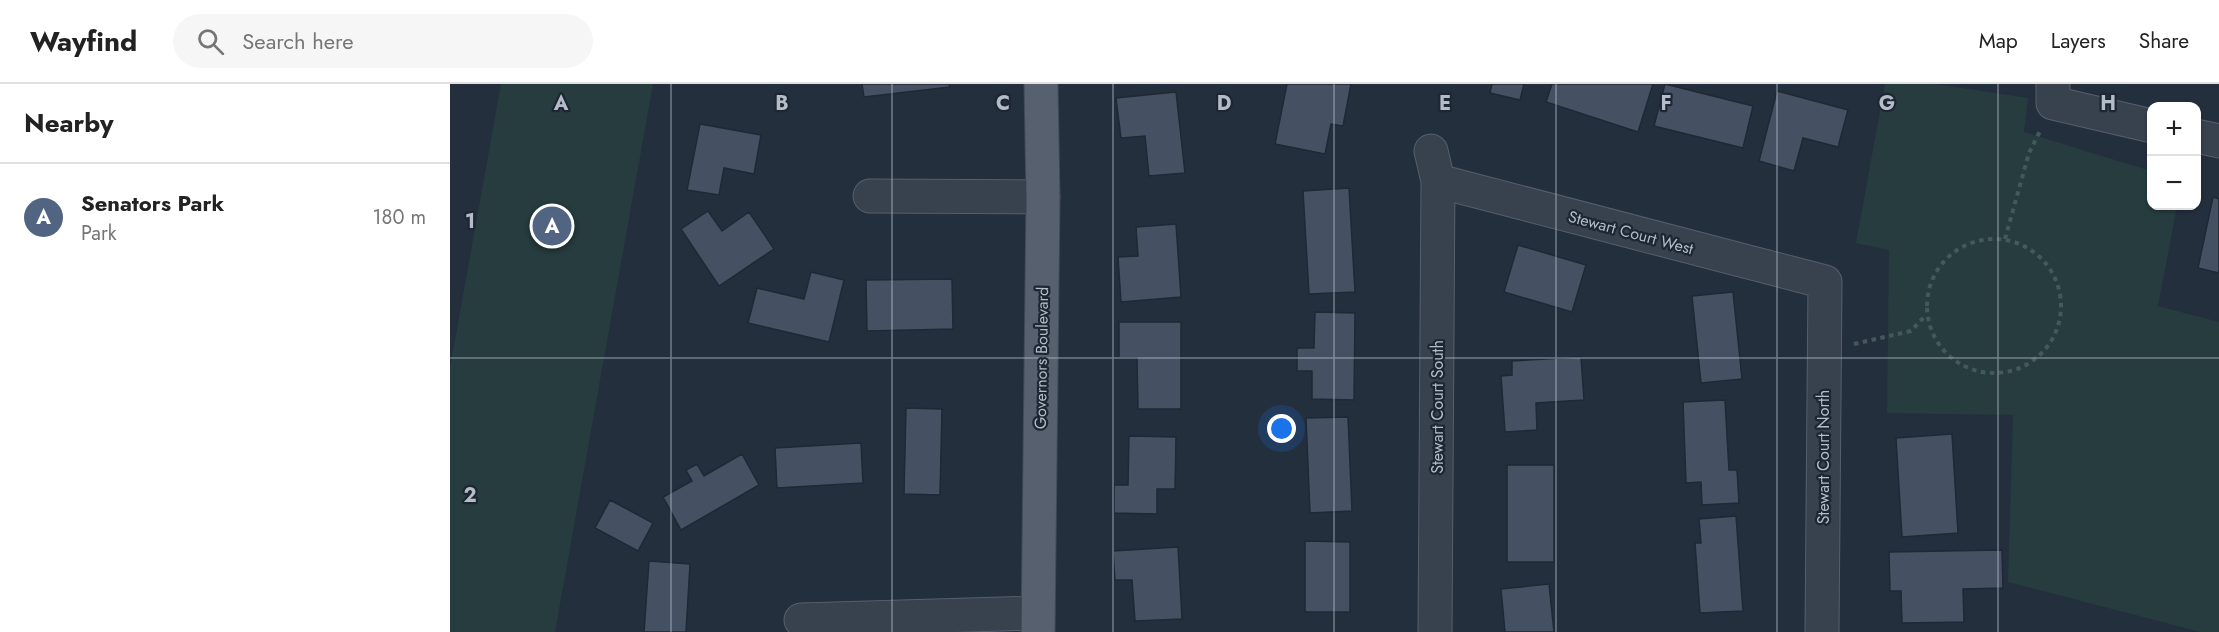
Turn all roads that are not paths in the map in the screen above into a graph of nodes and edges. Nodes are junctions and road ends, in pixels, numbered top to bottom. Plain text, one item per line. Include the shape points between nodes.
1 (1041, 84) edge
2 (2053, 94) edge
3 (2147, 125) edge
4 (2201, 137) edge
5 (2219, 141) edge
6 (1434, 166) joint
7 (870, 196) dead end
8 (1042, 197) junction
9 (1825, 282) joint
10 (801, 620) dead end
11 (1038, 622) edge
12 (1435, 632) edge
13 (1822, 632) edge

1 - 8 main road, Governors Boulevard
2 - 3 street
4 - 5 street
6 - 9 street, Stewart Court West
6 - 12 street, Stewart Court South
7 - 8 street
8 - 11 main road, Governors Boulevard
9 - 13 street, Stewart Court North
10 - 11 street

